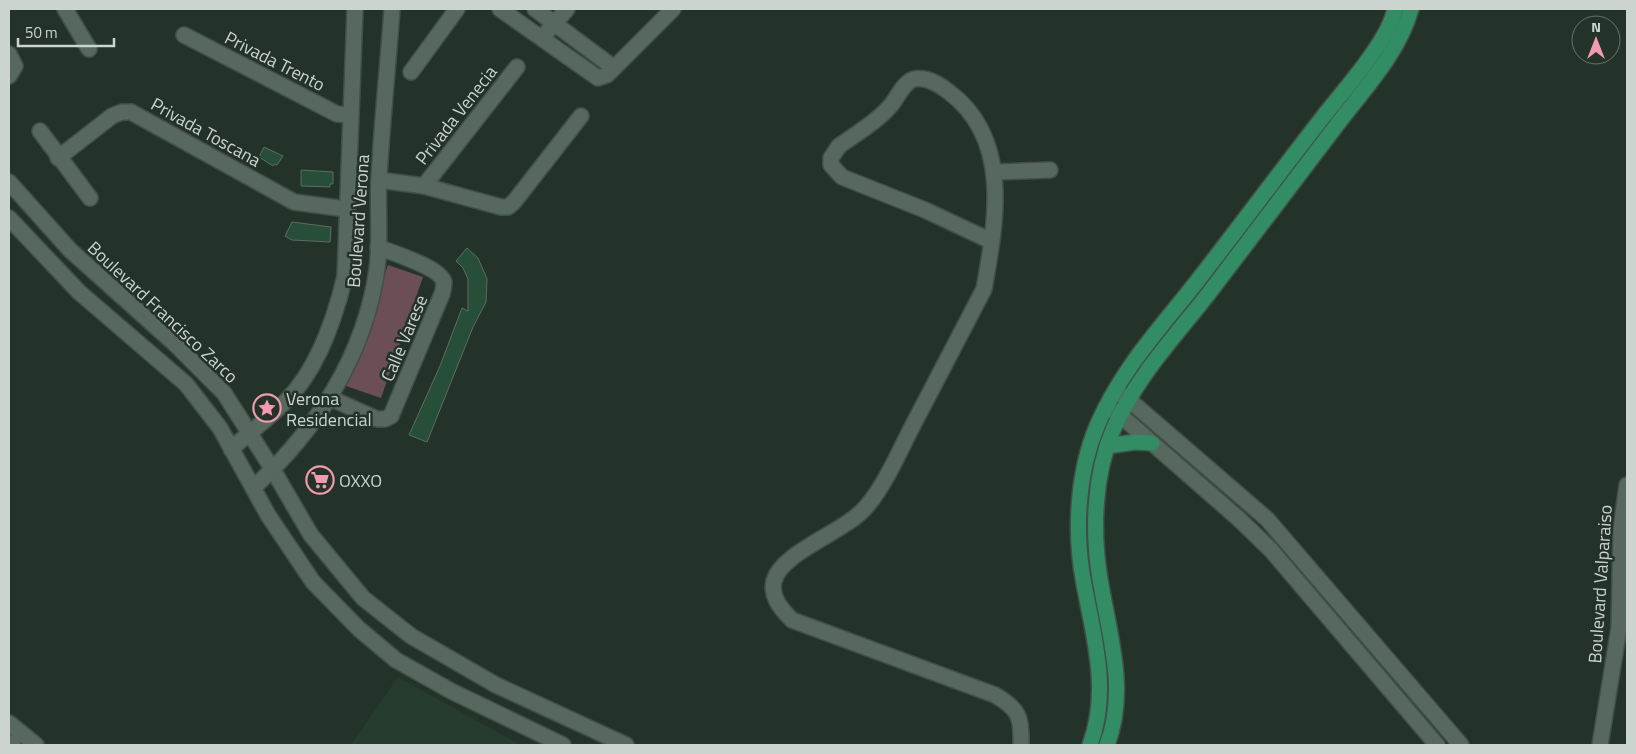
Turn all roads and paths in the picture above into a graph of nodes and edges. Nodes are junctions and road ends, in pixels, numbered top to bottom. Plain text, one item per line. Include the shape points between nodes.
1 (65, 9) edge
2 (355, 9) edge
3 (392, 9) edge
4 (457, 9) edge
5 (500, 9) edge
6 (535, 9) edge
7 (567, 9) edge
8 (673, 9) edge
9 (1395, 9) edge
10 (1411, 9) edge
11 (553, 24) junction
12 (184, 35) dead end
13 (541, 39) junction
14 (90, 48) dead end
15 (9, 54) edge
16 (517, 67) dead end
17 (614, 68) junction
18 (411, 72) dead end
19 (9, 76) edge
20 (350, 115) junction
21 (581, 116) dead end
22 (40, 131) dead end
23 (1311, 132) junction
24 (1323, 142) junction
25 (58, 158) junction
26 (1050, 170) dead end
27 (995, 172) junction
28 (379, 180) junction
29 (9, 182) edge
30 (424, 186) junction
31 (90, 198) dead end
32 (346, 209) junction
33 (9, 218) edge
34 (991, 241) junction
35 (378, 247) junction
36 (1114, 391) junction
37 (330, 398) junction
38 (1128, 399) junction
39 (1106, 407) junction
40 (1120, 415) junction
41 (250, 432) junction
42 (1152, 443) junction
43 (1107, 446) junction
44 (231, 449) junction
45 (273, 470) junction
46 (1627, 485) edge
47 (252, 488) junction
48 (1626, 503) edge
49 (1621, 669) edge
50 (9, 723) edge
51 (9, 742) edge
52 (13, 745) edge
53 (36, 745) edge
54 (563, 745) edge
55 (626, 745) edge
56 (1021, 745) edge
57 (1090, 745) edge
58 (1107, 745) edge
59 (1437, 745) edge
60 (1461, 745) edge
61 (1600, 745) edge

1 - 14 street
2 - 20 street, Boulevard Verona
3 - 28 street, Boulevard Verona
4 - 18 street
5 - 13 street
6 - 11 street
7 - 11 street
8 - 17 street
9 - 23 main road via 1364,66
10 - 24 main road via 1387,60
11 - 13 street
11 - 17 street
12 - 20 street, Privada Trento via 337,114
13 - 17 street via 594,76 604,77
15 - 19 street via 15,66
16 - 30 street, Privada Venecia
20 - 32 street, Boulevard Verona
21 - 30 street, Privada Venecia via 508,207
22 - 25 street
23 - 24 main road
23 - 36 main road via 1134,358
24 - 38 main road via 1148,367
25 - 31 street
25 - 32 street, Privada Toscana via 112,116 131,112 294,202
26 - 27 street
27 - 34 street
27 - 34 street via 992,154 979,126 963,105 938,84 921,78 908,82 891,106 839,146 831,158 831,165 842,177
28 - 30 street, Privada Venecia
28 - 35 street, Boulevard Verona
29 - 41 street, Boulevard Francisco Zarco via 70,250 202,369 224,393
32 - 41 street, Boulevard Verona via 345,276 336,315 324,343 288,400
33 - 44 street via 79,292 186,384 220,428
34 - 56 street via 984,289 879,490 853,521 787,563 774,581 774,595 780,609 792,620 995,695 1012,705 1022,723
35 - 37 street, Boulevard Verona via 372,297 365,322
35 - 37 street, Calle Varese via 431,269 444,282 442,294 391,416 377,419
36 - 38 street
36 - 39 main road
37 - 45 street, Boulevard Verona
38 - 40 main road
38 - 60 street via 1267,519
39 - 40 street
39 - 57 main road via 1085,461 1079,523 1084,582 1101,682 1099,709
40 - 42 street
40 - 43 main road
41 - 44 street, Boulevard Verona
41 - 45 street, Boulevard Francisco Zarco
42 - 43 main road
42 - 59 street via 1271,550
43 - 58 main road via 1096,523 1100,579 1118,682
44 - 47 street
45 - 47 street, Boulevard Verona
45 - 55 street, Boulevard Francisco Zarco via 311,535 357,592 381,614 418,640 496,685
46 - 48 street, Boulevard Valparaiso
47 - 54 street via 313,582 381,648 452,691
48 - 49 street, Boulevard Valparaiso via 1622,529 1619,628
49 - 61 street, Boulevard Valparaiso
50 - 53 street
51 - 52 street

